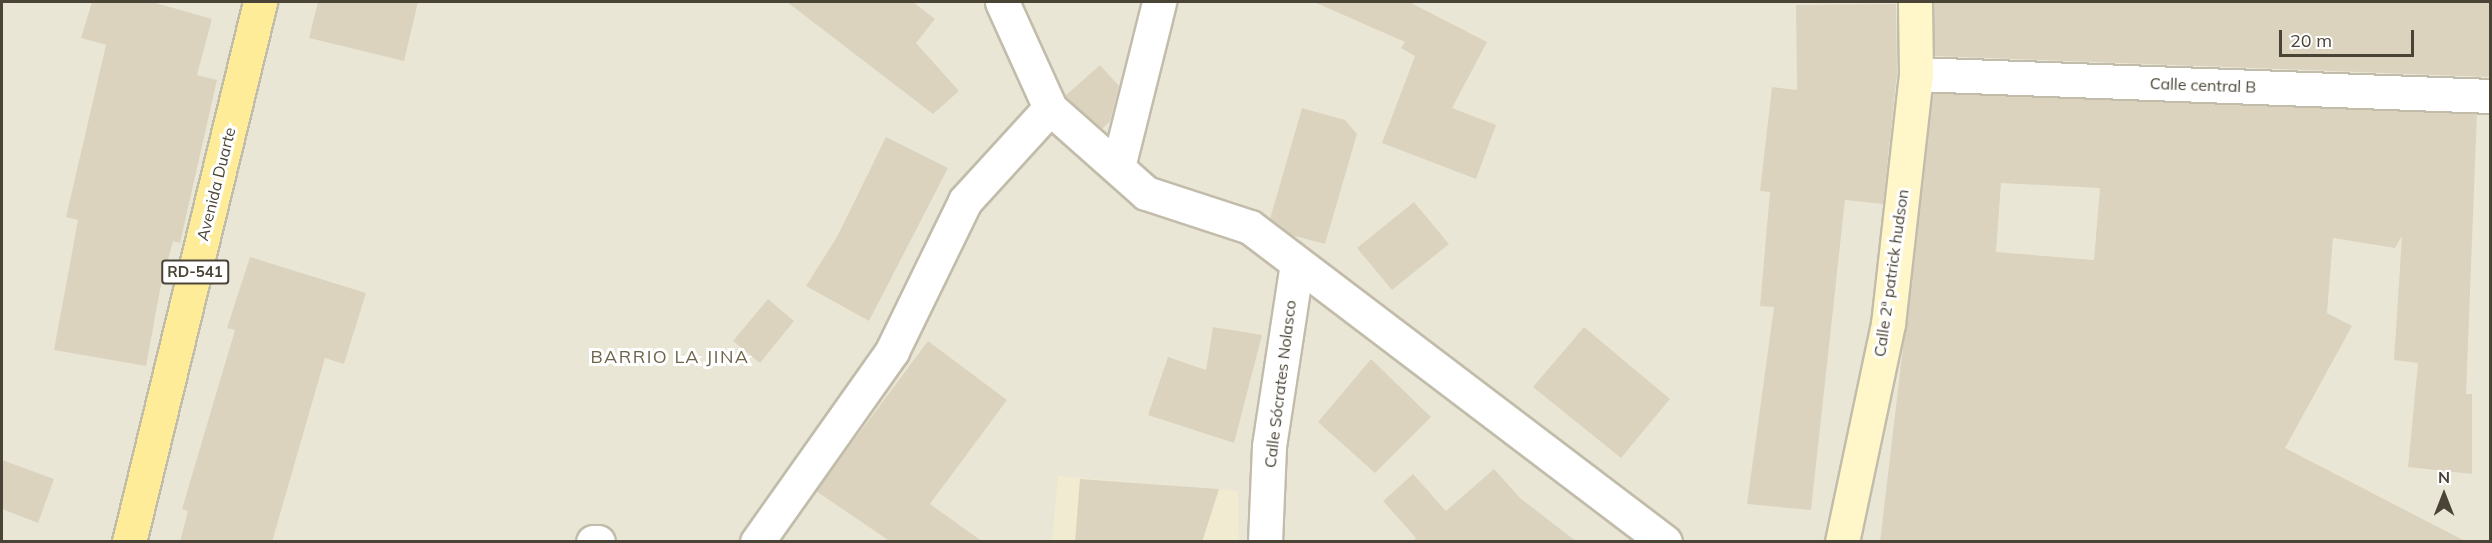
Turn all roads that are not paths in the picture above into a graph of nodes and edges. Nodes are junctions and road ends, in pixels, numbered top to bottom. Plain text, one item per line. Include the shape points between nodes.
1 (260, 2) edge
2 (1002, 2) edge
3 (1159, 2) edge
4 (1915, 2) edge
5 (1916, 74) junction
6 (2490, 96) edge
7 (1050, 108) junction
8 (1118, 167) junction
9 (1297, 263) junction
10 (129, 542) edge
11 (593, 542) edge
12 (598, 542) edge
13 (756, 542) edge
14 (1265, 542) edge
15 (1665, 542) edge
16 (1842, 542) edge

1 - 10 main road, Avenida Duarte / RD-541
2 - 7 street
3 - 8 street
4 - 5 main road, Calle 2ª patrick hudson
5 - 6 street, Calle central B
5 - 16 main road, Calle 2ª patrick hudson via 1888,324
7 - 8 street
7 - 13 street via 965,201 892,351
8 - 9 street via 1146,193 1250,227
9 - 14 street, Calle Sócrates Nolasco via 1269,446
9 - 15 street
11 - 12 street

